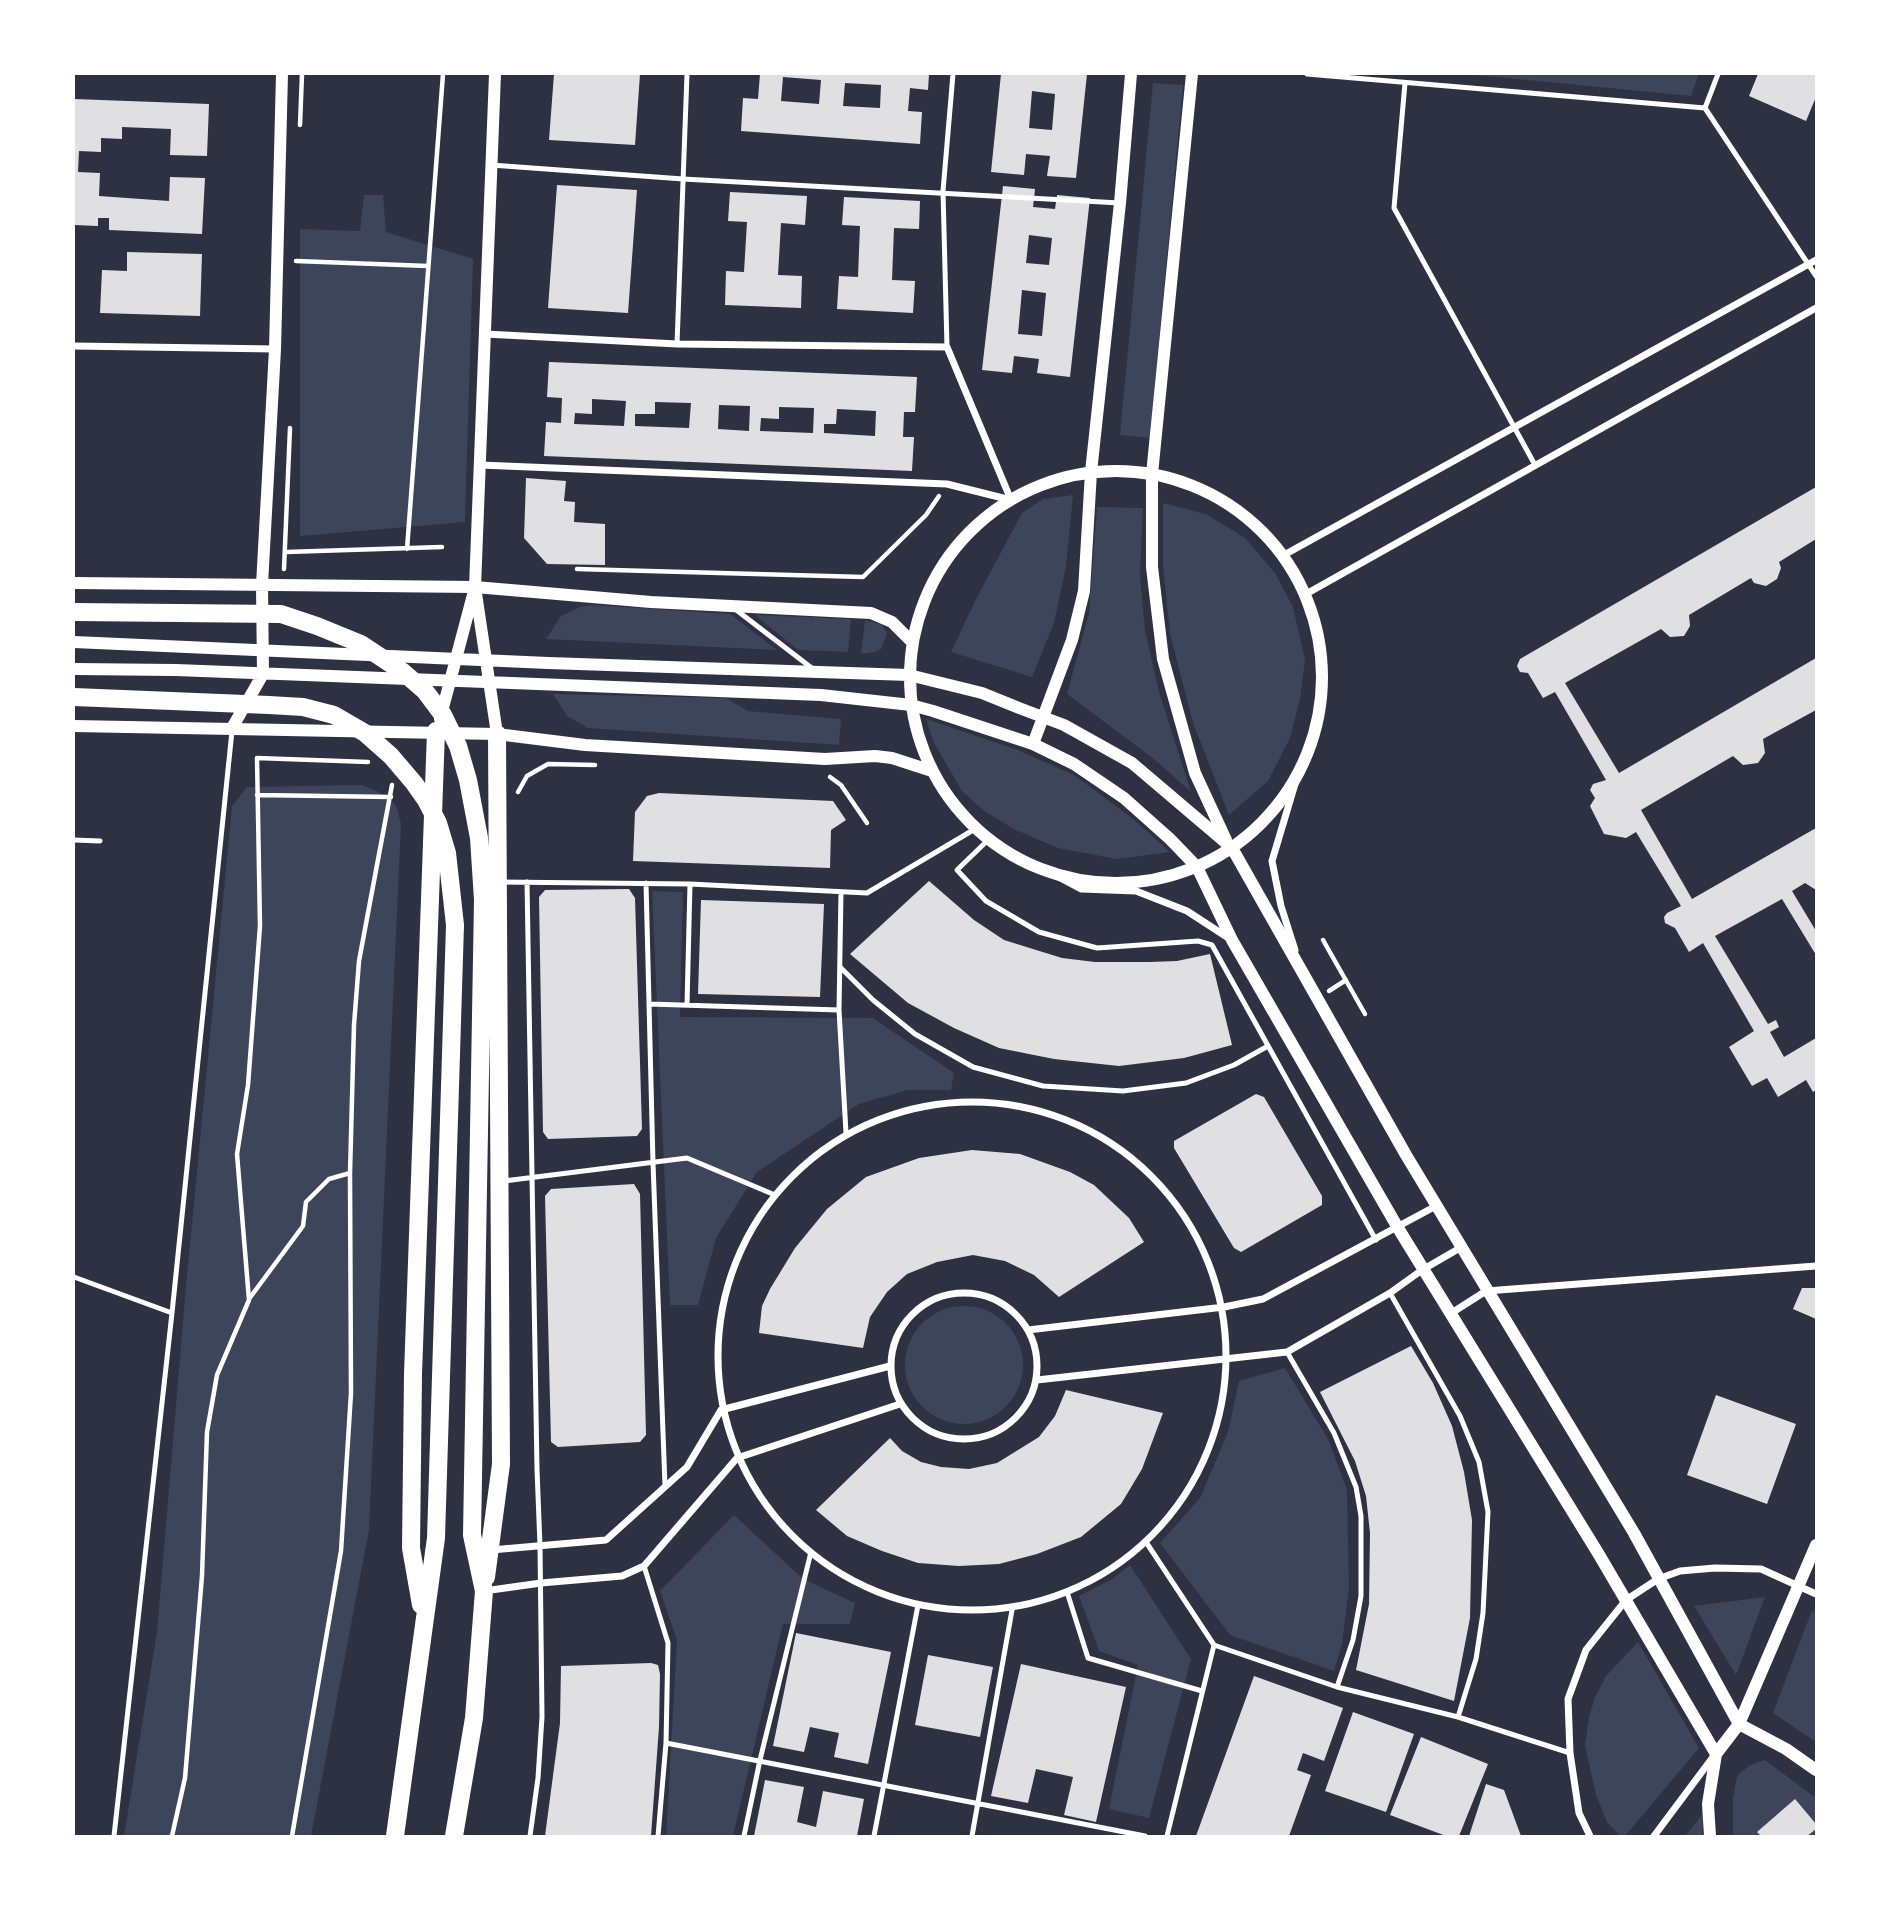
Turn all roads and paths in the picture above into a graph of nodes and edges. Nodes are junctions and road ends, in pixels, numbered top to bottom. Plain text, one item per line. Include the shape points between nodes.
1 (282, 74) edge
2 (443, 74) edge
3 (495, 74) edge
4 (687, 74) edge
5 (953, 74) edge
6 (1131, 74) edge
7 (1192, 74) edge
8 (1307, 74) edge
9 (1718, 74) edge
10 (1405, 83) junction
11 (1705, 108) junction
12 (491, 165) junction
13 (683, 179) junction
14 (943, 191) junction
15 (1120, 203) junction
16 (296, 261) dead end
17 (1813, 262) edge
18 (428, 266) junction
19 (1816, 276) edge
20 (1816, 308) edge
21 (485, 334) junction
22 (677, 344) junction
23 (74, 346) edge
24 (947, 347) junction
25 (275, 349) junction
26 (1513, 428) junction
27 (480, 465) junction
28 (1535, 466) junction
29 (1091, 472) junction
30 (1152, 474) junction
31 (947, 484) junction
32 (1011, 500) junction
33 (442, 547) dead end
34 (407, 549) junction
35 (286, 552) dead end
36 (1284, 555) junction
37 (577, 569) dead end
38 (74, 583) edge
39 (262, 585) junction
40 (475, 587) junction
41 (1306, 594) junction
42 (733, 607) junction
43 (74, 612) edge
44 (74, 642) edge
45 (913, 643) junction
46 (262, 650) junction
47 (456, 659) junction
48 (487, 660) junction
49 (74, 669) edge
50 (819, 673) junction
51 (262, 674) junction
52 (909, 675) junction
53 (451, 682) junction
54 (490, 683) junction
55 (74, 697) edge
56 (912, 705) junction
57 (1045, 718) junction
58 (74, 726) edge
59 (232, 728) junction
60 (436, 732) junction
61 (497, 734) junction
62 (1033, 744) junction
63 (379, 762) dead end
64 (597, 765) dead end
65 (932, 771) junction
66 (1298, 774) junction
67 (392, 775) dead end
68 (824, 775) dead end
69 (257, 795) junction
70 (391, 797) junction
71 (513, 802) dead end
72 (867, 823) dead end
73 (975, 828) junction
74 (74, 840) edge
75 (988, 840) junction
76 (100, 841) dead end
77 (1229, 846) junction
78 (1197, 867) junction
79 (1051, 873) junction
80 (498, 882) junction
81 (527, 882) junction
82 (646, 883) junction
83 (690, 884) junction
84 (841, 892) junction
85 (1232, 940) junction
86 (1323, 940) dead end
87 (840, 967) junction
88 (1301, 970) junction
89 (649, 1004) junction
90 (687, 1005) junction
91 (839, 1010) junction
92 (1365, 1014) dead end
93 (1268, 1046) junction
94 (846, 1133) junction
95 (653, 1163) junction
96 (350, 1173) junction
97 (532, 1178) junction
98 (500, 1182) junction
99 (775, 1195) junction
100 (1436, 1206) junction
101 (1398, 1228) junction
102 (1376, 1240) junction
103 (1460, 1248) junction
104 (1816, 1266) edge
105 (1422, 1270) junction
106 (74, 1277) edge
107 (1486, 1291) junction
108 (1390, 1293) junction
109 (249, 1300) junction
110 (1224, 1307) junction
111 (172, 1314) junction
112 (1450, 1314) junction
113 (1028, 1329) junction
114 (1287, 1352) junction
115 (1228, 1360) junction
116 (890, 1366) junction
117 (1037, 1380) junction
118 (900, 1404) junction
119 (722, 1410) junction
120 (737, 1458) junction
121 (665, 1486) junction
122 (1146, 1542) junction
123 (479, 1545) junction
124 (1816, 1545) edge
125 (540, 1546) junction
126 (811, 1552) junction
127 (643, 1566) junction
128 (1658, 1578) junction
129 (541, 1583) junction
130 (1799, 1586) junction
131 (484, 1591) junction
132 (1067, 1592) junction
133 (1816, 1594) edge
134 (1626, 1600) junction
135 (918, 1605) junction
136 (1012, 1610) junction
137 (425, 1622) junction
138 (1214, 1645) junction
139 (1337, 1687) junction
140 (1202, 1691) junction
141 (1458, 1717) junction
142 (1739, 1724) junction
143 (666, 1743) junction
144 (1570, 1753) junction
145 (1716, 1754) junction
146 (760, 1760) junction
147 (1816, 1770) edge
148 (884, 1787) junction
149 (977, 1804) junction
150 (114, 1836) edge
151 (172, 1836) edge
152 (292, 1836) edge
153 (395, 1836) edge
154 (454, 1836) edge
155 (530, 1836) edge
156 (658, 1836) edge
157 (744, 1836) edge
158 (874, 1836) edge
159 (972, 1836) edge
160 (1145, 1836) edge
161 (1167, 1836) edge
162 (1590, 1836) edge
163 (1654, 1836) edge
164 (1710, 1836) edge

1 - 25 street
2 - 18 path
3 - 12 street
4 - 13 lane
5 - 14 lane
6 - 15 street
7 - 30 street
8 - 10 lane
9 - 11 lane
10 - 11 lane
10 - 26 lane via 1394,208
11 - 17 lane
12 - 13 lane
12 - 21 street
13 - 14 lane
13 - 22 lane
14 - 15 lane
14 - 24 lane
15 - 29 street
16 - 18 path
17 - 19 lane
17 - 26 street
18 - 34 path
20 - 28 street
21 - 22 street
21 - 27 street
22 - 24 street
23 - 25 street
24 - 32 street
25 - 39 street
26 - 28 lane
26 - 36 street
27 - 31 street
27 - 40 street
28 - 41 street
29 - 30 street
29 - 32 street via 1049,482
29 - 57 street via 1084,590
30 - 36 street via 1203,489 1248,517
30 - 77 street via 1152,567 1163,659 1195,772
31 - 32 street
31 - 37 path via 926,515 863,577
32 - 45 street via 982,521 943,566 922,608
33 - 34 path
34 - 35 path
36 - 41 street
38 - 39 street
39 - 40 street
39 - 46 street
40 - 42 street
40 - 47 street
40 - 48 street
41 - 66 street via 1318,629 1322,704
42 - 45 street via 871,613 892,622
42 - 50 lane
43 - 123 main road via 281,614 317,626 361,644 410,678 443,715 458,746 479,838 483,900
44 - 46 street
45 - 52 street
46 - 47 street
46 - 51 street
47 - 48 street
47 - 53 street
48 - 50 street
48 - 54 street
49 - 51 street
50 - 52 street
51 - 53 street
51 - 59 street
52 - 56 street
52 - 57 street via 982,693
53 - 54 street
53 - 60 street
54 - 56 street via 821,695
54 - 61 street
55 - 137 main road via 303,707 334,715 391,756 438,823 447,853 455,925 436,1538
56 - 62 street
56 - 65 street
57 - 62 street
57 - 77 street via 1132,763
58 - 59 street
59 - 60 street
59 - 111 lane
60 - 61 street
60 - 137 main road via 412,1442 411,1548
61 - 65 street via 585,745 825,759 892,758
61 - 80 main road
62 - 78 street via 1074,764 1124,798
63 - 69 path via 257,758
64 - 71 path via 548,764 527,776
65 - 73 street via 951,802
66 - 77 street via 1258,827
66 - 88 street via 1272,861
67 - 70 path
68 - 72 path via 841,785
69 - 70 path
69 - 109 path via 261,926 248,1084 237,1154
70 - 96 path via 359,961
73 - 75 street
73 - 84 lane via 867,893
74 - 76 lane
75 - 79 street
75 - 93 lane via 957,870 986,901 1039,932 1097,948 1198,941 1212,945
77 - 78 street
77 - 88 street
78 - 79 street via 1149,881 1100,883
78 - 85 street
79 - 85 street via 1081,890 1136,891 1187,911
80 - 81 lane
80 - 98 main road
81 - 82 lane
81 - 97 lane
82 - 83 lane
82 - 89 lane
83 - 84 lane
83 - 90 lane
84 - 87 lane
85 - 101 street
86 - 92 path
87 - 91 lane
87 - 93 lane via 915,1034 973,1067 1043,1086 1123,1091 1186,1083
88 - 100 street
89 - 90 lane
89 - 95 lane
90 - 91 lane
91 - 94 lane
93 - 102 lane
94 - 99 street via 782,1184
94 - 110 street via 922,1105 948,1103 1002,1101 1080,1123 1147,1167 1197,1231
95 - 97 lane
95 - 99 lane via 687,1158
95 - 121 lane
96 - 109 path via 329,1179 306,1202 303,1226
96 - 152 path via 351,1393 341,1550
97 - 98 lane
97 - 125 lane
98 - 123 main road via 501,1464
99 - 119 street via 738,1252 717,1330
100 - 101 street
100 - 103 street
101 - 102 street
101 - 105 street
102 - 110 street via 1263,1299
103 - 105 street
103 - 107 street
104 - 107 street
105 - 108 street
105 - 112 street
106 - 111 lane
107 - 112 street
107 - 128 street
108 - 114 street
108 - 141 lane via 1460,1416 1479,1462 1488,1512 1481,1625
109 - 151 path via 217,1375 207,1433 202,1576 185,1778
110 - 113 street
110 - 115 street
111 - 150 lane
112 - 134 street
113 - 116 street via 1013,1311 993,1298 969,1292 945,1294 905,1321
113 - 117 street via 1035,1346
114 - 115 street
114 - 139 lane via 1334,1433 1356,1487 1361,1516 1361,1595 1353,1640
115 - 117 street
115 - 122 street via 1218,1427 1189,1489
116 - 118 street
116 - 119 street
117 - 118 street via 1028,1404 1011,1423 989,1436 963,1440 938,1436 916,1423
118 - 120 street
119 - 120 street
119 - 121 street via 687,1466
120 - 126 street via 766,1508
120 - 127 street
121 - 125 street via 606,1540
122 - 132 street via 1109,1570
122 - 138 lane
123 - 125 street
123 - 131 main road
124 - 130 street
125 - 129 lane
126 - 135 street via 858,1585
126 - 146 lane
127 - 129 street via 622,1576
127 - 143 lane via 668,1643
128 - 130 street via 1680,1571 1761,1569
128 - 134 street
128 - 142 street
129 - 131 street
129 - 155 lane via 542,1717
130 - 133 street
130 - 142 street
131 - 154 main road via 474,1718
132 - 136 street
132 - 140 lane via 1088,1658
134 - 144 street via 1581,1662 1568,1699
134 - 145 street
135 - 136 street
135 - 148 lane
136 - 149 lane
137 - 153 main road
138 - 139 lane
138 - 140 lane
139 - 141 lane
140 - 161 lane
141 - 144 lane
142 - 145 street
142 - 147 street
143 - 146 lane
143 - 156 lane
144 - 162 street via 1579,1813
145 - 163 street
145 - 164 street
146 - 148 lane
146 - 157 lane
148 - 149 lane
148 - 158 lane
149 - 159 lane
149 - 160 lane

